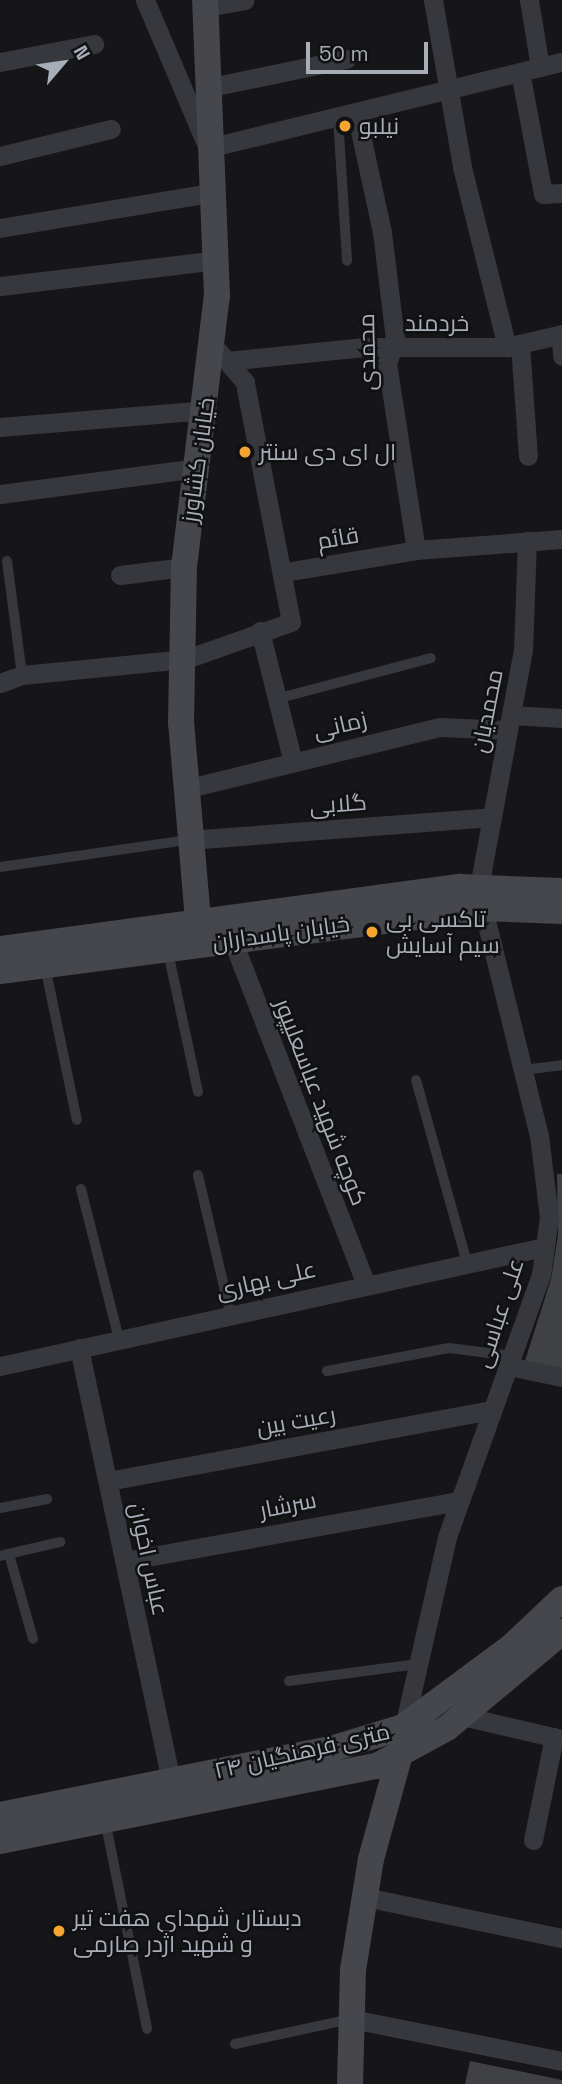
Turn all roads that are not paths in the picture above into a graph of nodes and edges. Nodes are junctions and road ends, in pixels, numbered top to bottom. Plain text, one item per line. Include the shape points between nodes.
1 (145, 0) edge
2 (244, 0) edge
3 (433, 0) edge
4 (529, 0) edge
5 (206, 3) edge
6 (94, 44) dead end
7 (346, 59) dead end
8 (0, 62) edge
9 (562, 62) edge
10 (540, 67) junction
11 (520, 72) junction
12 (211, 87) junction
13 (447, 90) junction
14 (347, 115) junction
15 (111, 129) dead end
16 (213, 155) junction
17 (0, 156) edge
18 (215, 192) junction
19 (562, 193) edge
20 (0, 228) edge
21 (217, 260) junction
22 (347, 261) dead end
23 (0, 286) edge
24 (562, 334) edge
25 (513, 346) junction
26 (392, 348) junction
27 (220, 353) junction
28 (562, 356) edge
29 (199, 410) junction
30 (0, 427) edge
31 (528, 456) dead end
32 (197, 468) junction
33 (0, 494) edge
34 (562, 539) edge
35 (527, 541) junction
36 (416, 550) junction
37 (7, 561) dead end
38 (184, 567) junction
39 (285, 572) junction
40 (120, 575) dead end
41 (260, 631) junction
42 (431, 657) dead end
43 (186, 659) junction
44 (22, 675) junction
45 (0, 683) edge
46 (274, 700) junction
47 (562, 718) edge
48 (510, 722) junction
49 (293, 762) junction
50 (185, 789) junction
51 (492, 817) junction
52 (188, 840) junction
53 (0, 867) edge
54 (562, 891) edge
55 (481, 897) junction
56 (562, 911) edge
57 (199, 932) junction
58 (232, 939) junction
59 (167, 948) junction
60 (0, 949) edge
61 (45, 965) junction
62 (0, 971) edge
63 (562, 1065) edge
64 (523, 1070) junction
65 (416, 1080) dead end
66 (198, 1092) dead end
67 (78, 1120) dead end
68 (198, 1175) dead end
69 (81, 1189) dead end
70 (544, 1247) junction
71 (467, 1263) junction
72 (365, 1282) junction
73 (230, 1313) junction
74 (119, 1339) junction
75 (79, 1348) junction
76 (510, 1361) junction
77 (0, 1366) edge
78 (327, 1371) dead end
79 (562, 1377) edge
80 (492, 1410) junction
81 (108, 1481) junction
82 (47, 1499) dead end
83 (460, 1501) junction
84 (0, 1508) edge
85 (60, 1542) dead end
86 (4, 1555) edge
87 (125, 1561) junction
88 (562, 1599) edge
89 (562, 1632) edge
90 (33, 1639) dead end
91 (418, 1664) junction
92 (289, 1681) dead end
93 (462, 1716) junction
94 (403, 1727) junction
95 (558, 1738) edge
96 (399, 1756) junction
97 (173, 1793) junction
98 (0, 1815) edge
99 (104, 1820) junction
100 (534, 1840) dead end
101 (0, 1841) edge
102 (365, 1898) junction
103 (562, 1938) edge
104 (352, 2019) junction
105 (147, 2029) dead end
106 (234, 2044) dead end
107 (562, 2061) edge
108 (350, 2084) edge

1 - 16 street
2 - 5 street
3 - 13 street
4 - 10 street
5 - 12 main road, خیابان کشاورز
6 - 8 street
7 - 12 street
9 - 10 street
10 - 11 street
11 - 13 street
11 - 19 street via 543,194
12 - 16 main road, خیابان کشاورز
13 - 14 street
13 - 25 street
14 - 16 street
14 - 22 lane
14 - 26 street, محمدی via 382,232
15 - 17 street
16 - 18 main road, خیابان کشاورز
18 - 20 street
18 - 21 main road, خیابان کشاورز
21 - 23 street
21 - 27 main road, خیابان کشاورز
24 - 25 street, خردمند
24 - 28 street
25 - 26 street, خردمند
25 - 31 street
26 - 27 street, خردمند
26 - 36 street, محمدی via 387,363
27 - 29 main road, خیابان کشاورز
27 - 39 street via 245,382
29 - 30 street
29 - 32 main road, خیابان کشاورز
32 - 33 street
32 - 38 main road, خیابان کشاورز
34 - 35 street, قائم
35 - 36 street, قائم
35 - 48 street, محمدیان via 523,650
36 - 39 street, قائم
37 - 44 lane
38 - 40 street
38 - 43 main road, خیابان کشاورز
39 - 41 street via 291,622
41 - 43 street
41 - 46 street
42 - 46 lane
43 - 44 street
43 - 50 main road, خیابان کشاورز via 181,723
44 - 45 street
46 - 49 street
47 - 48 street, زمانی
48 - 49 street, زمانی via 440,727
48 - 51 street, محمدیان
49 - 50 street, زمانی
50 - 52 main road, خیابان کشاورز
51 - 52 street, گلابی
51 - 55 street, محمدیان
52 - 53 lane
52 - 57 main road, خیابان کشاورز
54 - 55 main road, خیابان پاسداران
55 - 56 main road, خیابان پاسداران
55 - 57 main road, خیابان پاسداران
55 - 58 main road, خیابان پاسداران
55 - 64 street, علی عباسی
57 - 58 main road, خیابان پاسداران
57 - 59 main road, خیابان پاسداران
57 - 60 main road
58 - 72 street, کوچه شهید عباسعلیپور
59 - 61 main road, خیابان پاسداران
59 - 66 lane
61 - 62 main road, خیابان پاسداران
61 - 67 lane
63 - 64 lane
64 - 70 street, علی عباسی via 539,1136 549,1217
65 - 71 lane
68 - 73 lane
69 - 74 lane
70 - 71 street, علی بهاری
70 - 76 street, علی عباسی via 541,1275
71 - 72 street, علی بهاری
72 - 73 street, علی بهاری
73 - 74 street, علی بهاری
74 - 75 street, علی بهاری
75 - 77 street, علی بهاری
75 - 81 street, عباس اخوان
76 - 78 lane via 449,1348
76 - 79 street
76 - 80 street, علی عباسی
80 - 81 street, رعیت بین
80 - 83 street, علی عباسی
81 - 87 street, عباس اخوان
82 - 84 lane
83 - 87 street, سرشار
83 - 91 street, علی عباسی
85 - 86 lane
86 - 90 lane
87 - 97 street, عباس اخوان
88 - 94 main road, ۲۴ متری فرهنگیان via 511,1647
89 - 93 main road, ۲۴ متری فرهنگیان
91 - 92 lane
91 - 94 street, علی عباسی
93 - 95 street
93 - 96 main road, ۲۴ متری فرهنگیان
94 - 96 street, علی عباسی
94 - 97 main road, ۲۴ متری فرهنگیان
95 - 100 street
96 - 97 main road, ۲۴ متری فرهنگیان via 377,1766
96 - 102 main road
97 - 98 main road, ۲۴ متری فرهنگیان
97 - 99 main road, ۲۴ متری فرهنگیان
99 - 101 main road, ۲۴ متری فرهنگیان
99 - 105 lane
102 - 103 street
102 - 104 main road
104 - 106 lane
104 - 107 street
104 - 108 main road

